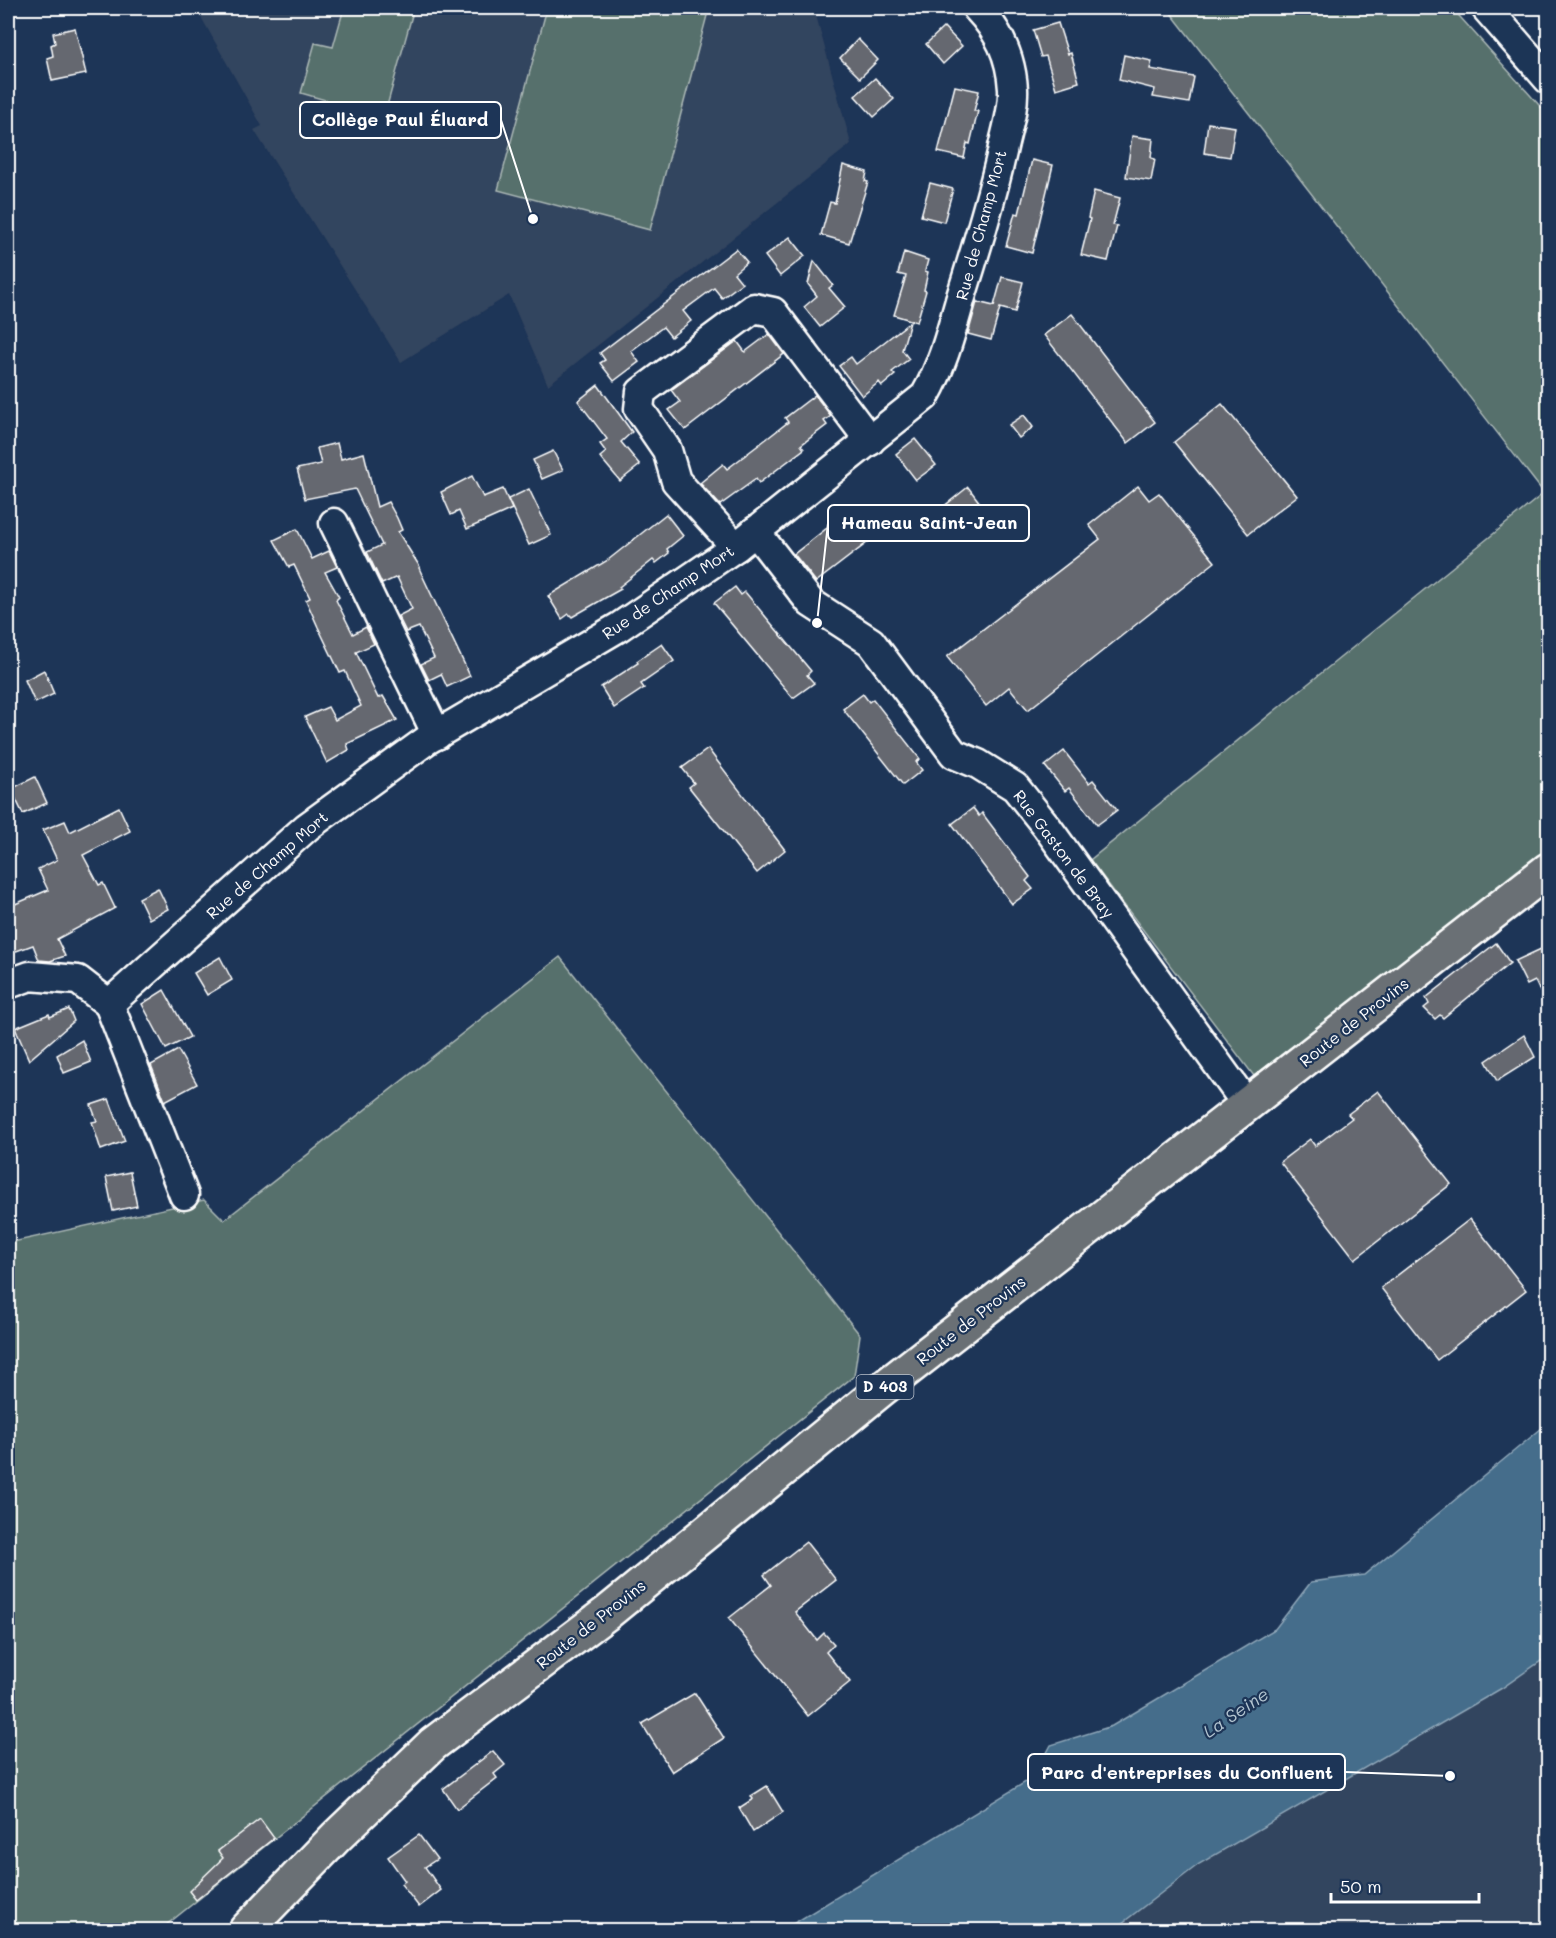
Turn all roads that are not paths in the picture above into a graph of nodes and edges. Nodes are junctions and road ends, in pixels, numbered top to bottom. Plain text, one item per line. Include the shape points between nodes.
1 (977, 8) edge
2 (1486, 8) edge
3 (1548, 79) edge
4 (870, 441) junction
5 (334, 523) dead end
6 (746, 539) junction
7 (437, 735) junction
8 (1548, 870) edge
9 (8, 984) edge
10 (109, 1004) junction
11 (1247, 1105) junction
12 (184, 1195) dead end
13 (246, 1930) edge

1 - 4 street, Rue de Champ Mort via 990,22 1009,58 1013,91 997,171 938,373 925,396
2 - 3 street
4 - 6 street, Rue de Champ Mort
4 - 6 street, Rue Gaston de Bray via 773,312 754,308 641,392 639,409 667,450 676,481
5 - 7 street
6 - 7 street, Rue de Champ Mort via 619,627
6 - 11 street, Rue Gaston de Bray via 811,603 871,642 954,754 1015,787
7 - 10 street, Rue de Champ Mort via 307,827
8 - 11 main road, Route de Provins / D 403
9 - 10 street via 30,976 78,980
10 - 12 street
11 - 13 main road, Route de Provins / D 403 via 882,1389 607,1613 434,1744

